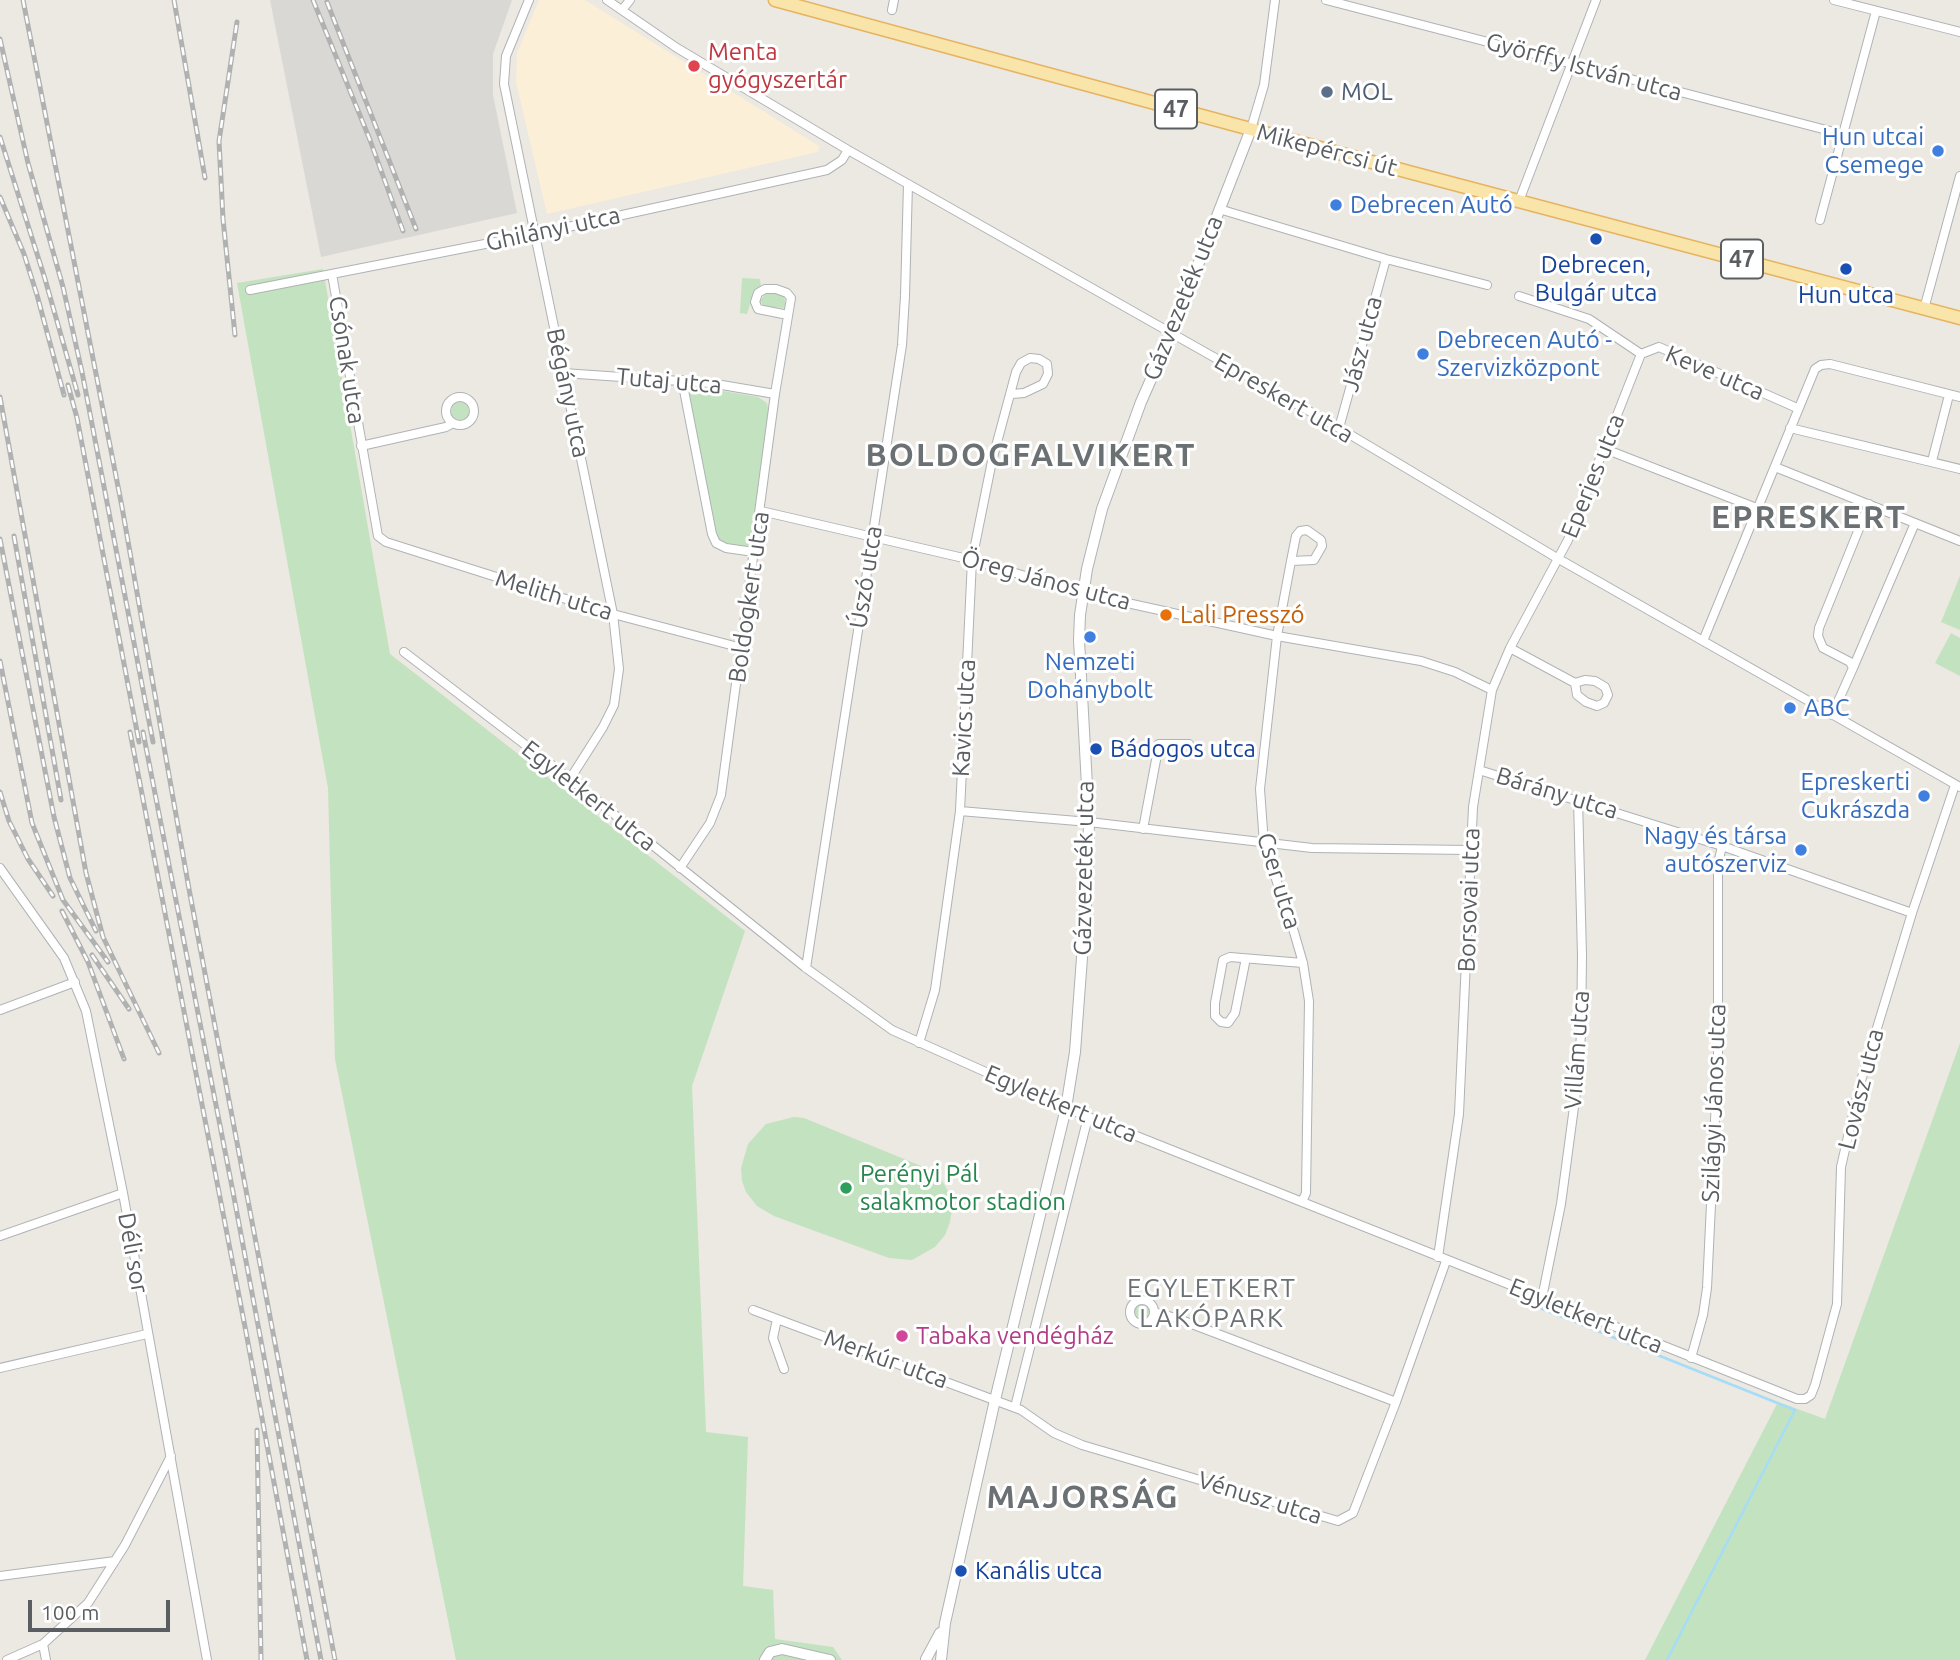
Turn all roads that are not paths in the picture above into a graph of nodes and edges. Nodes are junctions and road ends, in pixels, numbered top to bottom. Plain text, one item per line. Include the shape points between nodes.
1 (529, 0) edge
2 (607, 0) edge
3 (630, 0) edge
4 (775, 0) edge
5 (894, 0) edge
6 (1275, 0) edge
7 (1326, 0) edge
8 (1596, 0) edge
9 (1834, 0) edge
10 (622, 10) junction
11 (892, 10) dead end
12 (1876, 11) junction
13 (1960, 32) edge
14 (1573, 65) junction
15 (1251, 129) junction
16 (1842, 134) junction
17 (848, 150) junction
18 (1960, 176) edge
19 (908, 184) junction
20 (1519, 201) junction
21 (1219, 209) junction
22 (1819, 220) dead end
23 (536, 234) junction
24 (1386, 259) junction
25 (332, 274) junction
26 (1486, 285) dead end
27 (250, 290) dead end
28 (1519, 296) dead end
29 (1924, 309) junction
30 (788, 315) junction
31 (1960, 318) edge
32 (1171, 334) junction
33 (1641, 354) junction
34 (563, 373) junction
35 (682, 380) junction
36 (775, 394) junction
37 (1012, 394) junction
38 (1949, 395) junction
39 (1960, 397) edge
40 (1797, 408) junction
41 (453, 423) dead end
42 (1339, 428) junction
43 (1790, 428) junction
44 (361, 446) junction
45 (1605, 449) junction
46 (1932, 461) junction
47 (1775, 467) junction
48 (1960, 468) edge
49 (1869, 505) junction
50 (1759, 509) junction
51 (761, 511) junction
52 (1915, 523) junction
53 (374, 527) joint
54 (873, 536) junction
55 (1960, 541) edge
56 (754, 552) junction
57 (1558, 558) junction
58 (972, 560) junction
59 (1291, 561) junction
60 (1082, 593) junction
61 (613, 614) junction
62 (1277, 636) junction
63 (1703, 641) junction
64 (742, 648) junction
65 (1510, 648) junction
66 (404, 652) dead end
67 (1853, 668) junction
68 (1575, 682) dead end
69 (1492, 690) junction
70 (1832, 715) junction
71 (1189, 744) dead end
72 (1479, 770) junction
73 (570, 779) junction
74 (1957, 786) edge
75 (1578, 799) junction
76 (960, 811) junction
77 (1089, 822) junction
78 (1143, 829) junction
79 (1264, 844) junction
80 (1722, 846) junction
81 (1470, 850) junction
82 (0, 868) edge
83 (680, 868) junction
84 (3, 878) edge
85 (1912, 912) junction
86 (1245, 963) dead end
87 (1303, 963) junction
88 (806, 968) junction
89 (75, 982) junction
90 (0, 1010) edge
91 (919, 1043) junction
92 (1066, 1108) junction
93 (1088, 1117) junction
94 (123, 1194) junction
95 (1303, 1202) junction
96 (0, 1236) edge
97 (1442, 1259) junction
98 (1542, 1298) junction
99 (753, 1310) dead end
100 (1154, 1312) dead end
101 (777, 1319) junction
102 (147, 1334) junction
103 (1690, 1358) junction
104 (0, 1368) edge
105 (784, 1369) dead end
106 (1805, 1399) joint
107 (995, 1400) junction
108 (1396, 1402) junction
109 (1015, 1408) junction
110 (171, 1456) junction
111 (116, 1561) junction
112 (0, 1576) edge
113 (945, 1623) junction
114 (43, 1644) junction
115 (6, 1660) edge
116 (46, 1660) edge
117 (206, 1660) edge
118 (765, 1660) edge
119 (830, 1660) edge
120 (931, 1660) edge

1 - 23 street, Bégány utca via 506,56 504,85
2 - 10 street
3 - 10 street
4 - 15 main road, Mikepércsi út / 47
5 - 11 street
6 - 15 street via 1264,85
7 - 14 street, Györffy István utca
8 - 14 street
9 - 12 street
10 - 17 street, Epreskert utca
12 - 13 street
12 - 16 street
14 - 16 street, Györffy István utca
14 - 20 street
15 - 20 main road, Mikepércsi út / 47
15 - 21 street, Gázvezeték utca
16 - 22 street
17 - 19 street, Epreskert utca
17 - 23 street, Ghilányi utca via 827,170
18 - 29 street
19 - 32 street, Epreskert utca
19 - 54 street, Úszó utca via 902,345
20 - 29 main road, Mikepércsi út / 47
21 - 24 street
21 - 32 street, Gázvezeték utca
23 - 25 street, Ghilányi utca
23 - 34 street, Bégány utca
24 - 26 street
24 - 42 street, Jász utca
25 - 27 street, Ghilányi utca
25 - 44 street, Csónak utca
28 - 33 street, Keve utca via 1589,319
29 - 31 main road, Mikepércsi út / 47
30 - 30 street via 758,309 758,293 769,289 787,293 791,298
30 - 36 street, Boldogkert utca
32 - 42 street, Epreskert utca
32 - 60 street, Gázvezeték utca via 1102,509
33 - 40 street, Keve utca via 1659,347
33 - 45 street, Eperjes utca
34 - 35 street, Tutaj utca
34 - 61 street, Bégány utca
35 - 36 street, Tutaj utca
35 - 56 street via 712,534 716,543 726,548
36 - 51 street, Boldogkert utca
37 - 37 street, Kavics utca via 1043,384 1046,364 1030,358 1021,363
37 - 58 street, Kavics utca via 992,461
38 - 39 street
38 - 40 street via 1830,363 1815,369
38 - 46 street
40 - 43 street
41 - 44 street, Csónak utca
42 - 57 street, Epreskert utca
43 - 46 street
43 - 47 street
44 - 53 street, Csónak utca
45 - 50 street
45 - 57 street, Eperjes utca
46 - 48 street
47 - 49 street
47 - 50 street
49 - 52 street
49 - 67 street via 1818,636 1824,648
50 - 63 street
51 - 54 street, Öreg János utca
51 - 56 street, Boldogkert utca
52 - 55 street
52 - 67 street
53 - 61 street, Melith utca via 386,542
54 - 58 street, Öreg János utca
54 - 88 street, Úszó utca
56 - 64 street, Boldogkert utca
57 - 63 street, Epreskert utca
57 - 65 street, Borsovai utca
58 - 60 street, Öreg János utca
58 - 76 street, Kavics utca
59 - 59 street, Cser utca via 1300,531 1311,531 1321,540 1314,560
59 - 62 street, Cser utca
60 - 62 street, Öreg János utca
60 - 77 street, Gázvezeték utca via 1079,640
61 - 64 street, Melith utca
61 - 73 street, Bégány utca via 619,669 614,705
62 - 69 street, Öreg János utca via 1421,661 1455,671
62 - 79 street, Cser utca via 1261,778
63 - 70 street, Epreskert utca
64 - 83 street, Boldogkert utca via 722,795 717,811
65 - 68 street
65 - 69 street, Borsovai utca
66 - 73 street, Egyletkert utca
67 - 70 street
69 - 72 street, Borsovai utca
70 - 74 street, Epreskert utca
71 - 78 street via 1159,744
72 - 75 street, Bárány utca
72 - 81 street, Borsovai utca
73 - 83 street, Egyletkert utca
74 - 85 street, Lovász utca
75 - 80 street, Bárány utca
75 - 98 street, Villám utca via 1580,1047 1560,1204
76 - 77 street
76 - 91 street, Kavics utca via 935,990
77 - 78 street
77 - 92 street, Gázvezeték utca via 1075,1052
78 - 79 street
79 - 81 street
79 - 87 street, Cser utca
80 - 85 street, Bárány utca
80 - 103 street, Szilágyi János utca via 1707,1288
81 - 97 street, Borsovai utca via 1460,1101
82 - 84 street, Déli sor
83 - 88 street, Egyletkert utca
84 - 89 street, Déli sor via 64,958
85 - 106 street, Lovász utca via 1849,1128 1841,1167 1837,1304 1815,1385
86 - 87 street via 1235,1013 1228,1023 1221,1022 1215,1016 1215,1003 1223,960
87 - 95 street, Cser utca via 1309,1001
88 - 91 street, Egyletkert utca via 878,1022
89 - 90 street
89 - 94 street, Déli sor via 86,1011
91 - 92 street, Egyletkert utca
92 - 93 street, Egyletkert utca
92 - 107 street, Gázvezeték utca
93 - 95 street, Egyletkert utca
93 - 109 street
94 - 96 street
94 - 102 street, Déli sor
95 - 97 street, Egyletkert utca
97 - 98 street, Egyletkert utca
97 - 108 street, Vénusz utca
98 - 103 street, Egyletkert utca
99 - 101 street, Merkúr utca
100 - 108 street
101 - 105 street via 773,1338
101 - 107 street, Merkúr utca
102 - 104 street
102 - 110 street, Déli sor
103 - 106 street, Egyletkert utca
107 - 109 street, Vénusz utca
107 - 113 street, Gázvezeték utca
108 - 109 street, Vénusz utca via 1353,1513 1338,1521 1082,1445
110 - 111 street
110 - 117 street, Déli sor
111 - 112 street
111 - 114 street via 88,1603
113 - 120 street, Gázvezeték utca
113 - 120 street, Gázvezeték utca
114 - 115 street
114 - 116 street
118 - 119 street via 782,1649

